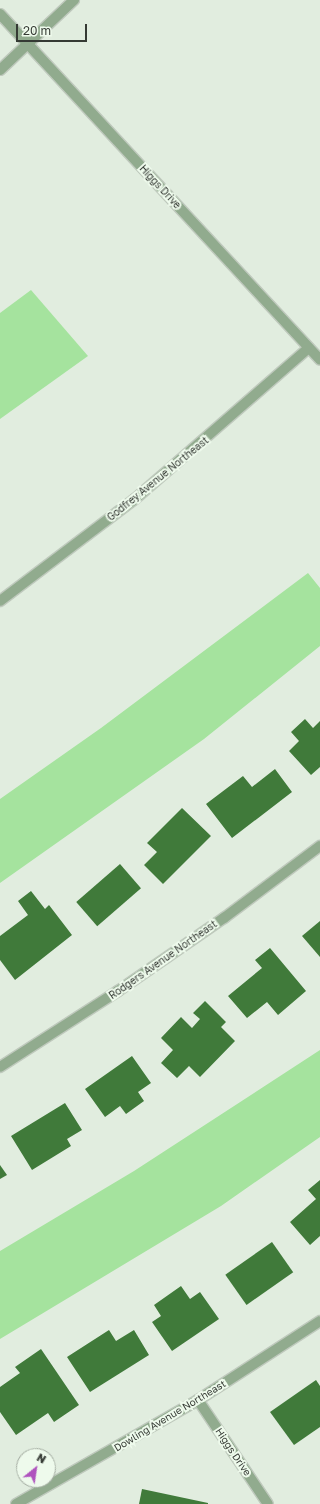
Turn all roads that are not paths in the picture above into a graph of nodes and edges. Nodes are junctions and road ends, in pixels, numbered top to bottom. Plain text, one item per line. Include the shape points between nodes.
1 (74, 0) edge
2 (0, 14) edge
3 (28, 45) junction
4 (0, 70) edge
5 (309, 348) junction
6 (320, 360) edge
7 (0, 601) edge
8 (320, 846) edge
9 (0, 1067) edge
10 (320, 1321) edge
11 (198, 1400) junction
12 (16, 1504) edge
13 (268, 1504) edge

1 - 3 street
2 - 3 street, Higgs Drive
3 - 4 street
3 - 5 street, Higgs Drive
5 - 6 street, Higgs Drive
5 - 7 street, Godfrey Avenue Northeast via 135,499
8 - 9 street, Rodgers Avenue Northeast via 224,918
10 - 11 street, Dowling Avenue Northeast
11 - 12 street, Dowling Avenue Northeast
11 - 13 street, Higgs Drive

